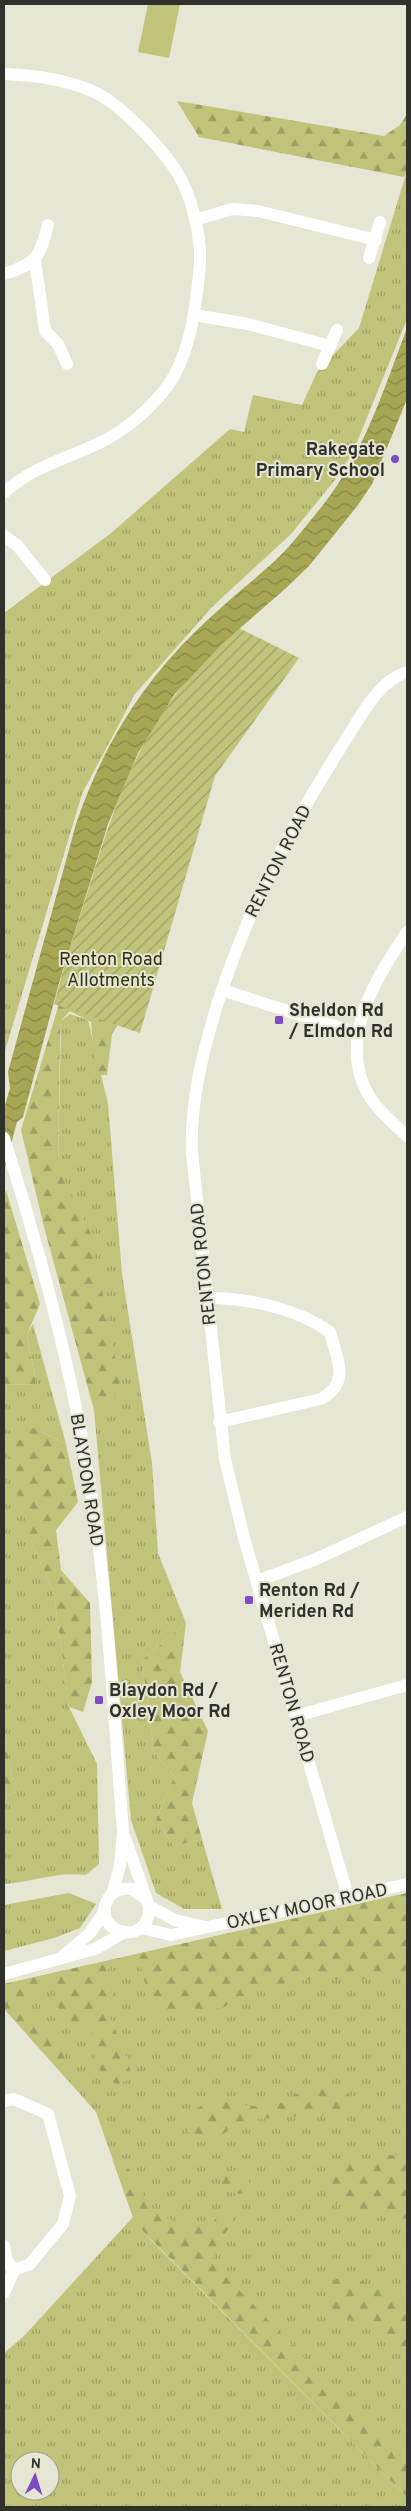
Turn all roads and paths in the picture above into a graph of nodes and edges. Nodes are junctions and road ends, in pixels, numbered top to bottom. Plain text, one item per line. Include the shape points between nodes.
1 (4, 74) edge
2 (195, 220) junction
3 (380, 222) dead end
4 (48, 225) dead end
5 (376, 240) junction
6 (369, 258) dead end
7 (35, 260) junction
8 (4, 274) edge
9 (194, 315) junction
10 (338, 330) dead end
11 (330, 346) junction
12 (67, 364) dead end
13 (322, 364) dead end
14 (5, 488) edge
15 (4, 536) edge
16 (45, 580) dead end
17 (407, 672) edge
18 (407, 932) edge
19 (222, 990) junction
20 (357, 1033) junction
21 (407, 1136) edge
22 (4, 1138) edge
23 (207, 1298) junction
24 (219, 1422) junction
25 (407, 1517) edge
26 (257, 1581) junction
27 (407, 1685) edge
28 (296, 1716) junction
29 (123, 1831) junction
30 (407, 1884) edge
31 (112, 1894) junction
32 (348, 1897) junction
33 (148, 1902) junction
34 (105, 1911) junction
35 (141, 1928) junction
36 (208, 1928) junction
37 (123, 1932) junction
38 (59, 1960) junction
39 (4, 1974) edge
40 (4, 2101) edge
41 (4, 2246) edge
42 (14, 2270) junction
43 (4, 2294) edge

1 - 2 street via 59,80 94,92 122,112 144,132 179,175
2 - 5 street via 232,209 258,211
2 - 9 street via 200,264
3 - 5 street
4 - 7 street via 42,250
5 - 6 street
7 - 8 street
7 - 12 street via 45,331 63,341
9 - 11 street via 248,324
9 - 14 street via 184,355 176,372 163,392 142,413 108,438 46,465
10 - 11 street
11 - 13 street
15 - 16 street via 17,545
17 - 19 street, RENTON ROAD via 385,686 369,705 326,771 260,890
18 - 20 street via 371,994
19 - 20 street
19 - 23 street, RENTON ROAD via 200,1067 191,1119
20 - 21 street via 357,1064 369,1096
22 - 29 street, BLAYDON ROAD via 66,1366 93,1504 107,1615
23 - 24 street, RENTON ROAD
23 - 24 street via 249,1301 315,1321 330,1332 340,1374 339,1384 321,1399
24 - 26 street, RENTON ROAD via 234,1500
25 - 26 street via 314,1560
26 - 28 street, RENTON ROAD
27 - 28 street
28 - 32 street, RENTON ROAD
29 - 31 street, BLAYDON ROAD via 120,1866
29 - 33 street, BLAYDON ROAD
30 - 32 street, OXLEY MOOR ROAD
31 - 33 street via 125,1888 132,1889
31 - 34 street
32 - 36 street, OXLEY MOOR ROAD
33 - 35 street via 148,1919
33 - 36 street, OXLEY MOOR ROAD via 175,1920
34 - 37 street via 110,1926
34 - 38 street via 90,1932
35 - 36 street, OXLEY MOOR ROAD via 171,1935
35 - 37 street
37 - 38 street via 95,1949
38 - 39 street
40 - 42 street via 14,2099 48,2114 70,2196 63,2224 30,2264
41 - 42 street via 7,2261
42 - 43 street

